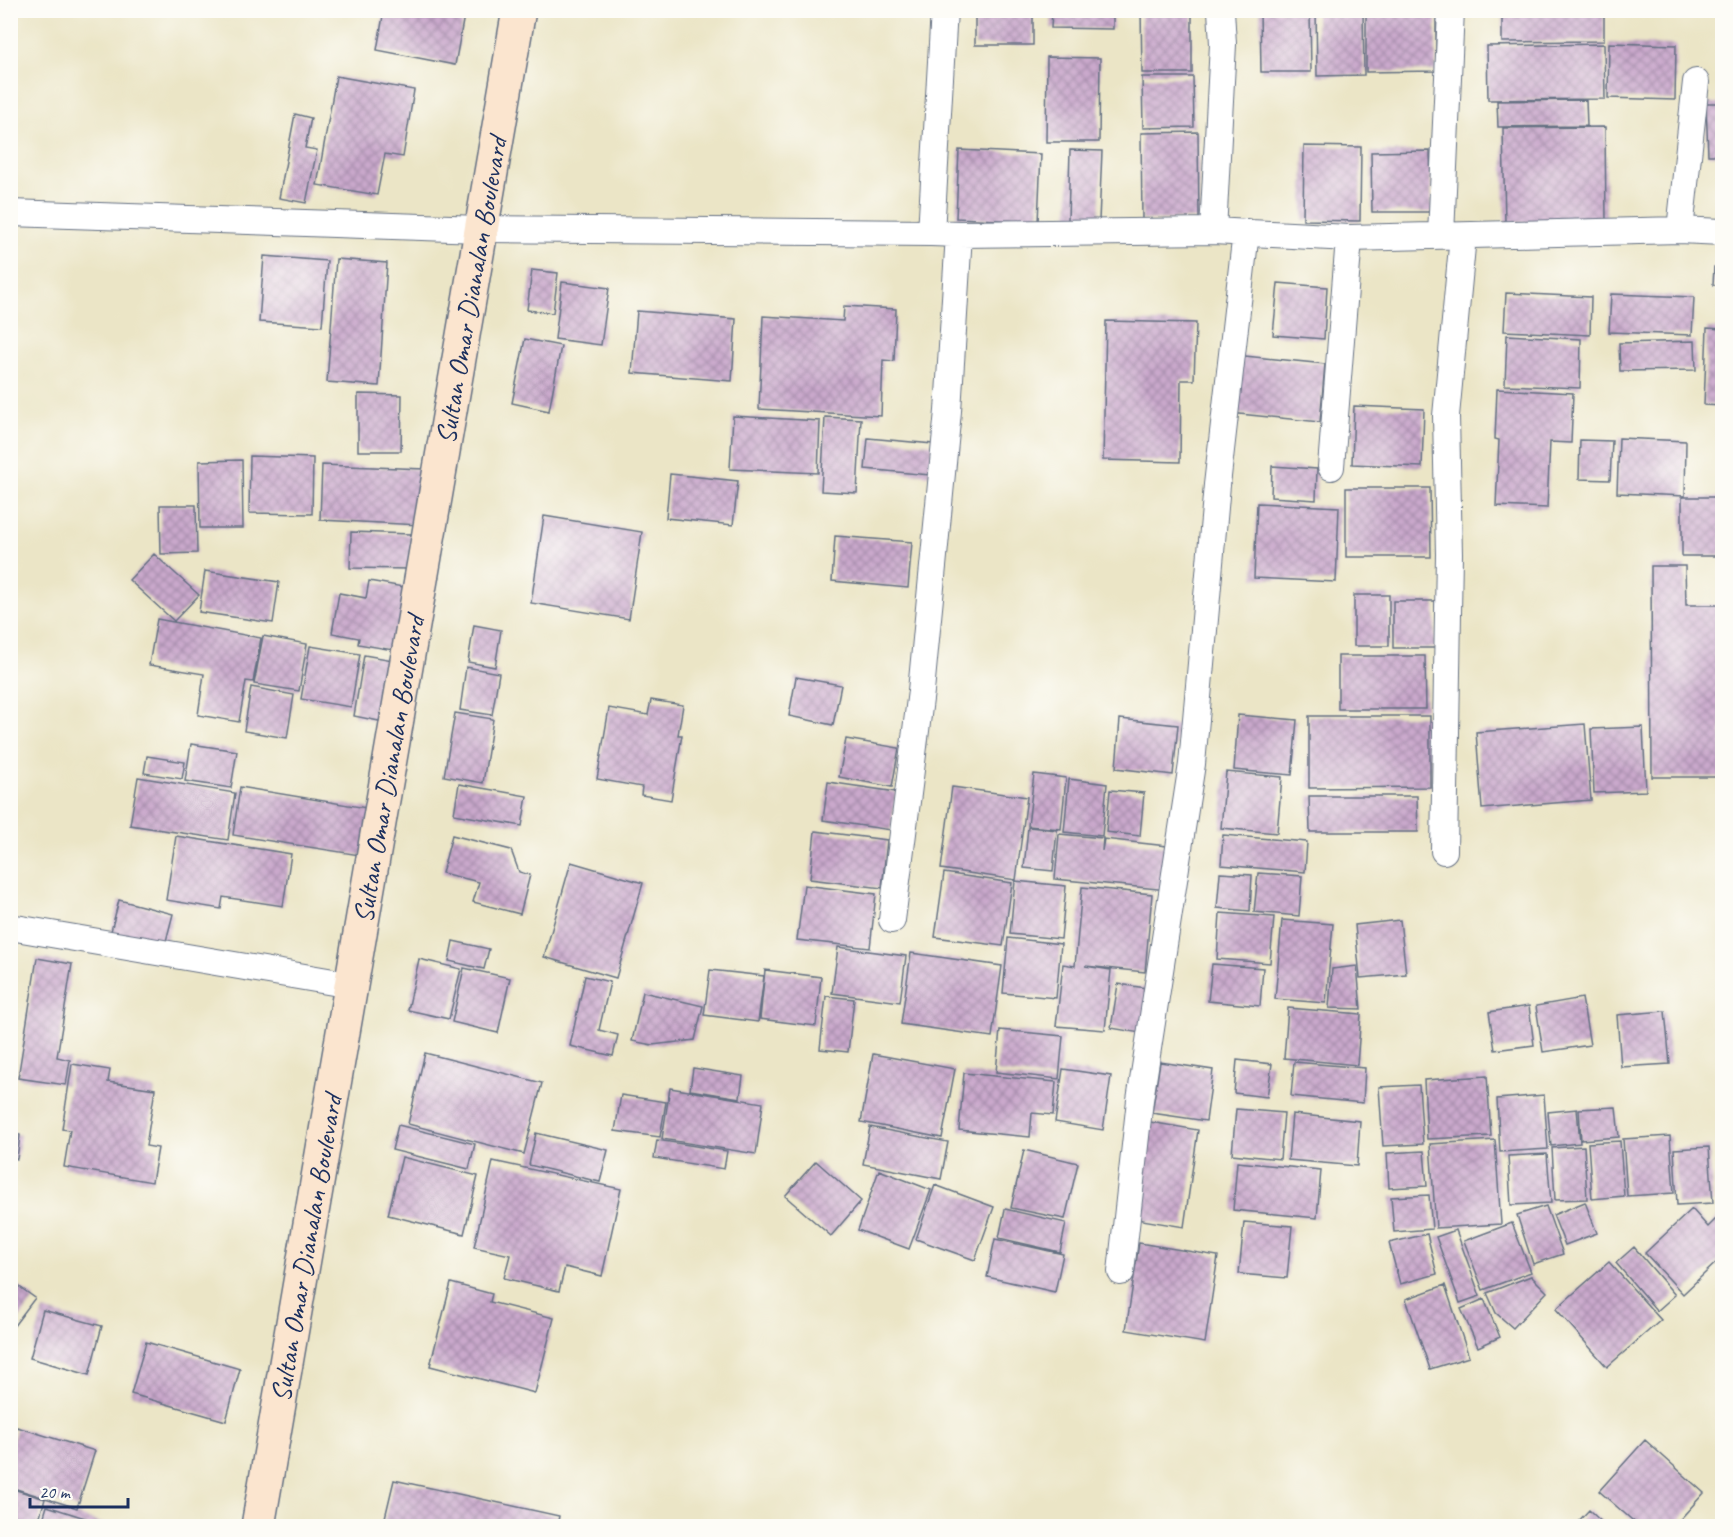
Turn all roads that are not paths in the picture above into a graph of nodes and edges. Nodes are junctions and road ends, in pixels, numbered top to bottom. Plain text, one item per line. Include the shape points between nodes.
1 (519, 10) edge
2 (944, 10) edge
3 (1221, 10) edge
4 (1451, 10) edge
5 (1696, 82) dead end
6 (10, 213) edge
7 (480, 229) junction
8 (1213, 231) junction
9 (1680, 231) junction
10 (1246, 232) junction
11 (1722, 232) edge
12 (931, 233) junction
13 (959, 234) junction
14 (1452, 236) junction
15 (1349, 238) junction
16 (1331, 467) dead end
17 (1444, 851) dead end
18 (892, 920) dead end
19 (10, 927) edge
20 (351, 985) junction
21 (1121, 1272) dead end
22 (258, 1527) edge

1 - 7 main road, Sultan Omar Dianalan Boulevard
2 - 12 street
3 - 8 street via 1223,44
4 - 14 street
5 - 9 street
6 - 7 street
7 - 12 street
7 - 20 main road, Sultan Omar Dianalan Boulevard
8 - 10 street
8 - 13 street
9 - 11 street
9 - 14 street
10 - 15 street
10 - 21 street via 1190,774 1140,1100
12 - 13 street
13 - 18 street via 948,411 921,691
14 - 15 street
14 - 17 street via 1446,416 1449,554
15 - 16 street
19 - 20 street
20 - 22 main road, Sultan Omar Dianalan Boulevard

